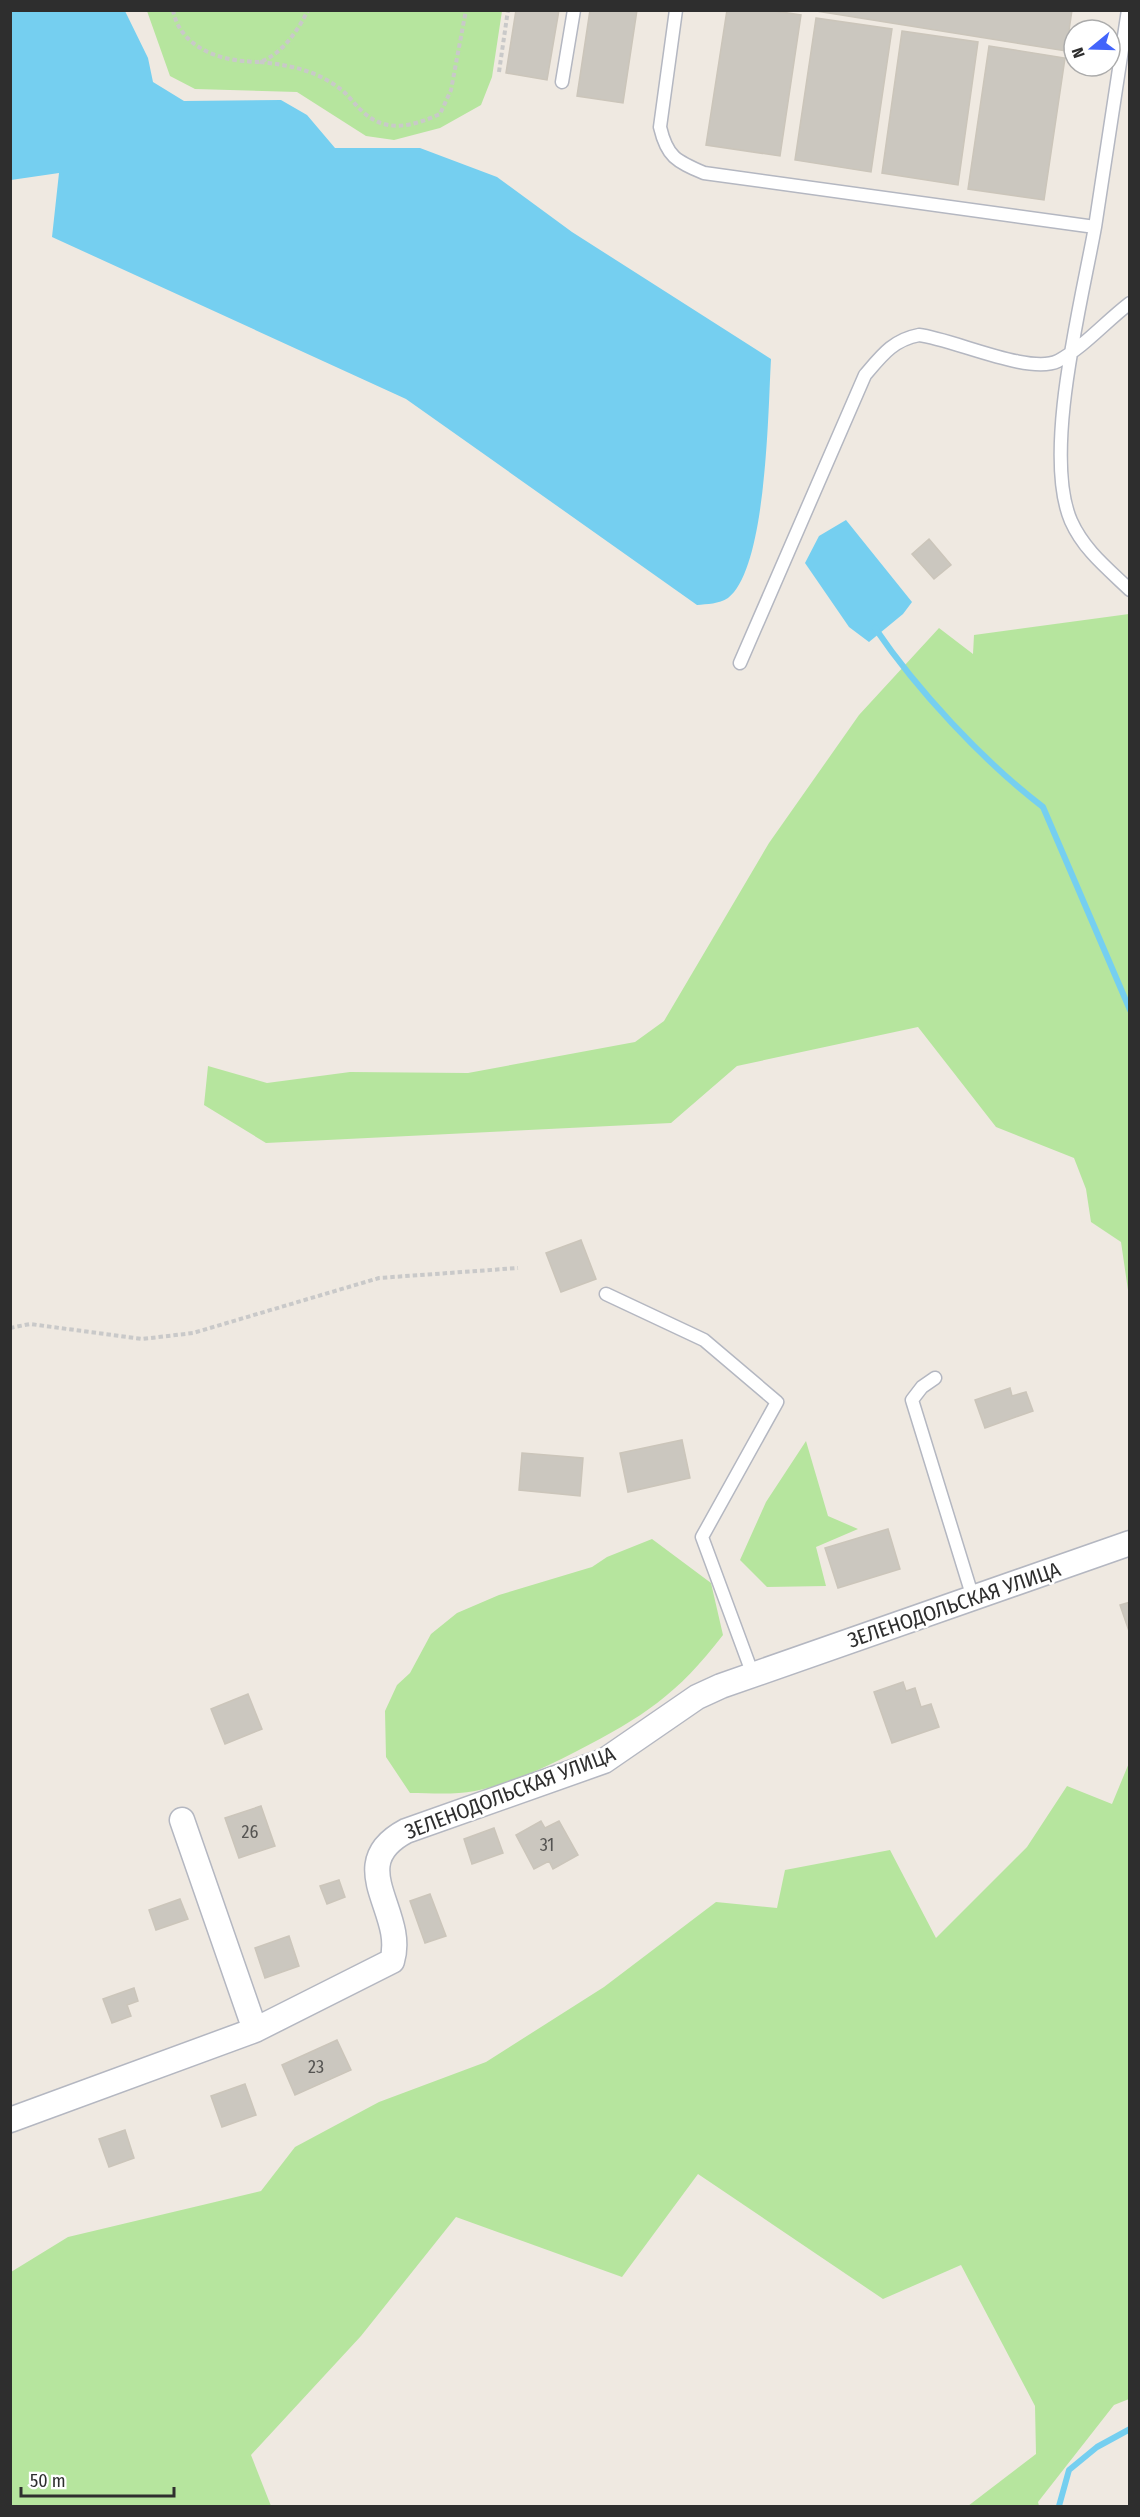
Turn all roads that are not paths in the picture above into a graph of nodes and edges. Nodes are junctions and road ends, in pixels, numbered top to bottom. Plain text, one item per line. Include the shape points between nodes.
1 (574, 10) edge
2 (676, 10) edge
3 (1128, 10) edge
4 (562, 82) dead end
5 (1095, 227) junction
6 (1130, 303) edge
7 (1072, 352) junction
8 (1130, 590) edge
9 (740, 663) dead end
10 (606, 1294) dead end
11 (935, 1378) dead end
12 (1130, 1543) edge
13 (973, 1598) junction
14 (753, 1675) junction
15 (182, 1820) dead end
16 (255, 2030) junction
17 (10, 2120) edge

1 - 4 lane
2 - 5 lane via 660,127 664,145 677,162 704,173
3 - 5 lane
5 - 7 lane
6 - 7 lane
7 - 8 lane via 1064,400 1061,479 1070,520 1091,555
7 - 9 lane via 1055,362 1025,364 919,335 889,346 865,375
10 - 14 lane via 704,1341 777,1402 702,1537
11 - 13 lane via 912,1400
12 - 13 street, ЗЕЛЕНОДОЛЬСКАЯ УЛИЦА
13 - 14 street, ЗЕЛЕНОДОЛЬСКАЯ УЛИЦА
14 - 16 street, ЗЕЛЕНОДОЛЬСКАЯ УЛИЦА via 697,1697 604,1761 389,1840 379,1856 377,1877 397,1945 392,1961
15 - 16 street
16 - 17 street, ЗЕЛЕНОДОЛЬСКАЯ УЛИЦА

